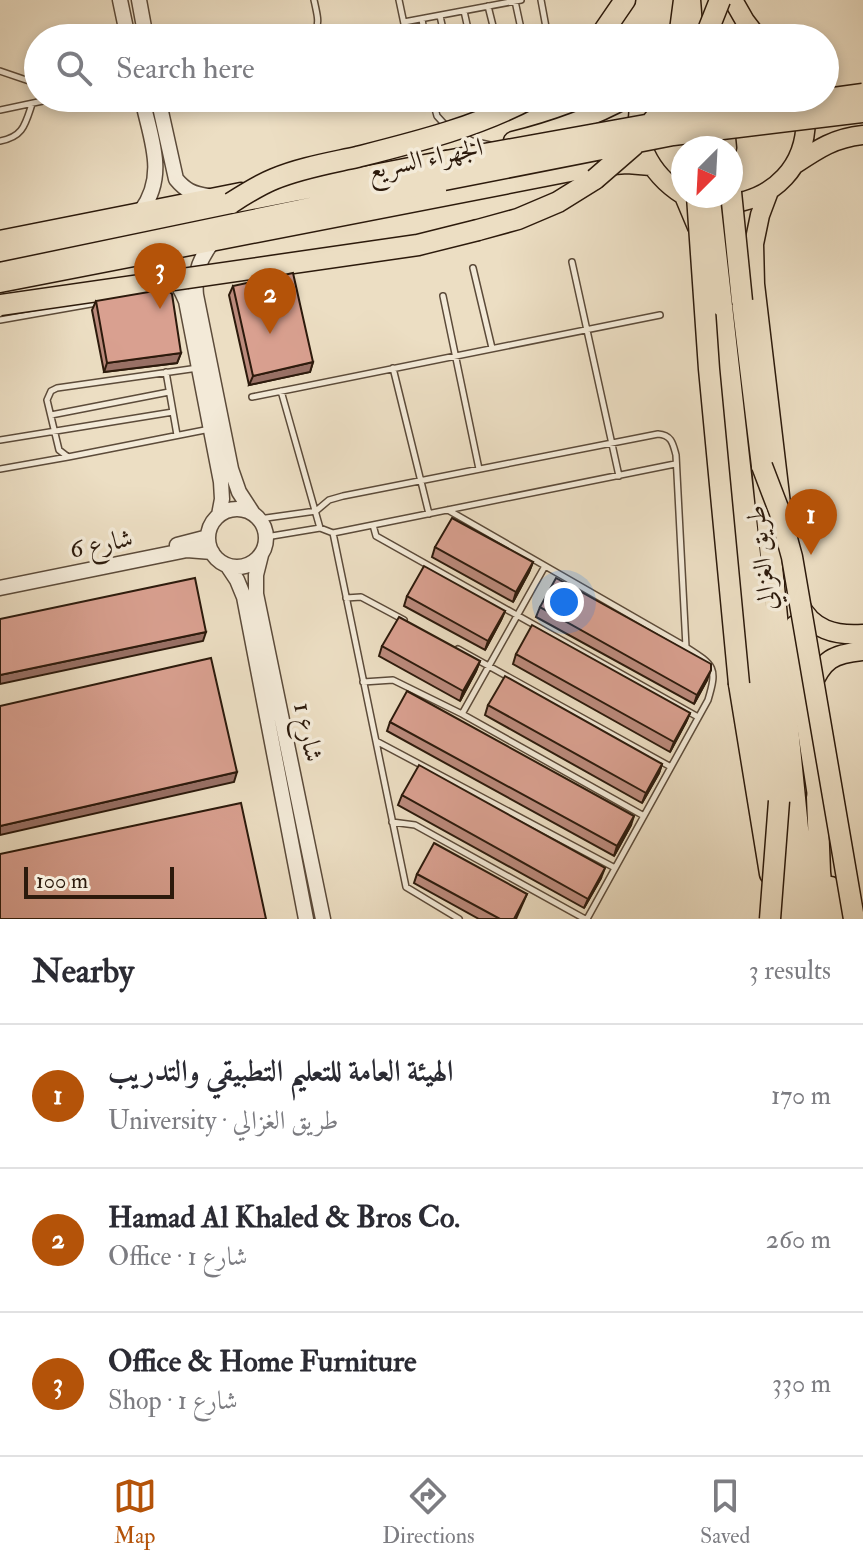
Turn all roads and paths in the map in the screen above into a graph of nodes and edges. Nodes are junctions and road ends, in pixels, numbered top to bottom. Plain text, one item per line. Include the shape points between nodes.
1 (120, 0) edge
2 (139, 0) edge
3 (314, 0) edge
4 (399, 0) edge
5 (541, 0) edge
6 (625, 0) edge
7 (683, 0) edge
8 (690, 0) edge
9 (711, 0) edge
10 (720, 0) edge
11 (733, 0) edge
12 (518, 1) edge
13 (488, 6) junction
14 (464, 11) junction
15 (440, 15) junction
16 (422, 19) junction
17 (404, 22) joint
18 (125, 24) edge
19 (143, 24) edge
20 (318, 24) edge
21 (423, 24) edge
22 (442, 24) edge
23 (467, 24) edge
24 (492, 24) edge
25 (521, 24) edge
26 (545, 24) edge
27 (609, 24) edge
28 (680, 24) edge
29 (692, 24) edge
30 (711, 24) edge
31 (715, 24) edge
32 (747, 24) edge
33 (0, 71) edge
34 (24, 79) edge
35 (863, 87) edge
36 (839, 88) edge
37 (863, 94) edge
38 (839, 97) edge
39 (24, 106) edge
40 (0, 110) edge
41 (28, 112) edge
42 (145, 112) edge
43 (161, 112) edge
44 (436, 112) edge
45 (503, 112) edge
46 (600, 112) edge
47 (639, 112) edge
48 (661, 112) edge
49 (692, 112) edge
50 (700, 112) edge
51 (722, 112) edge
52 (731, 112) edge
53 (805, 112) edge
54 (863, 112) edge
55 (863, 135) edge
56 (693, 136) edge
57 (703, 136) edge
58 (725, 136) edge
59 (0, 141) edge
60 (491, 146) junction
61 (794, 165) junction
62 (651, 166) junction
63 (671, 187) edge
64 (769, 191) junction
65 (222, 200) junction
66 (743, 202) edge
67 (688, 208) edge
68 (698, 208) edge
69 (710, 208) edge
70 (733, 208) edge
71 (141, 211) junction
72 (0, 240) edge
73 (213, 242) junction
74 (0, 251) edge
75 (142, 256) junction
76 (572, 262) dead end
77 (160, 265) junction
78 (473, 268) dead end
79 (0, 273) edge
80 (0, 283) edge
81 (88, 285) dead end
82 (144, 293) edge
83 (443, 296) dead end
84 (113, 300) edge
85 (101, 302) junction
86 (0, 305) edge
87 (660, 315) dead end
88 (0, 320) edge
89 (586, 330) junction
90 (492, 349) junction
91 (455, 356) junction
92 (205, 367) junction
93 (393, 368) junction
94 (166, 372) junction
95 (281, 391) junction
96 (169, 392) junction
97 (252, 397) dead end
98 (173, 412) junction
99 (51, 415) junction
100 (217, 427) junction
101 (55, 431) junction
102 (177, 435) junction
103 (0, 440) edge
104 (612, 443) junction
105 (68, 457) junction
106 (675, 464) junction
107 (762, 466) junction
108 (0, 469) edge
109 (479, 469) junction
110 (619, 476) junction
111 (421, 480) junction
112 (448, 510) junction
113 (316, 511) junction
114 (429, 514) junction
115 (219, 515) junction
116 (256, 516) junction
117 (373, 525) junction
118 (320, 528) junction
119 (333, 533) junction
120 (208, 537) junction
121 (266, 537) junction
122 (212, 552) junction
123 (261, 555) junction
124 (227, 565) junction
125 (545, 566) junction
126 (0, 580) edge
127 (791, 584) junction
128 (0, 588) edge
129 (346, 598) junction
130 (517, 615) junction
131 (412, 625) edge
132 (863, 634) edge
133 (451, 645) edge
134 (686, 647) junction
135 (863, 651) edge
136 (489, 666) junction
137 (363, 682) junction
138 (462, 714) junction
139 (698, 717) junction
140 (805, 718) junction
141 (375, 740) junction
142 (671, 767) junction
143 (817, 797) junction
144 (779, 801) junction
145 (644, 816) junction
146 (392, 822) junction
147 (615, 868) junction
148 (306, 919) edge
149 (323, 919) edge
150 (459, 919) edge
151 (586, 919) edge
152 (770, 919) edge
153 (778, 919) edge
154 (791, 919) edge
155 (807, 919) edge
156 (825, 919) edge
157 (835, 919) edge
158 (854, 919) edge

1 - 18 street
2 - 19 street
3 - 20 lane
4 - 17 lane
5 - 26 lane
6 - 27 highway
7 - 28 main road
8 - 29 highway
9 - 31 highway, bridge
10 - 30 highway, bridge
11 - 32 main road
12 - 13 lane
12 - 25 lane
13 - 14 lane
13 - 24 lane
14 - 15 lane
14 - 23 lane
15 - 16 lane
15 - 22 lane
16 - 17 lane
16 - 21 lane
33 - 34 lane
35 - 36 main road
37 - 38 highway, الجهراء السريع, bridge
39 - 40 lane
41 - 59 lane via 19,133
42 - 71 street via 156,181
43 - 65 street via 176,179 195,194
44 - 60 lane via 445,126
45 - 65 highway, bridge via 288,174
46 - 60 main road, الجهراء السريع
47 - 62 main road via 639,136
48 - 86 highway, bridge via 595,179 518,219 418,245
49 - 56 highway, bridge
50 - 57 highway, bridge
51 - 58 highway, bridge
52 - 65 highway, الجهراء السريع, bridge
53 - 61 main road via 806,131
54 - 79 highway, الجهراء السريع, bridge via 673,135
55 - 61 main road via 827,143
60 - 65 main road, الجهراء السريع
61 - 64 main road
62 - 63 main road
62 - 73 main road, الجهراء السريع via 601,166
64 - 66 main road
64 - 127 main road, طريق الغزالي via 754,244 755,284
65 - 71 main road, الجهراء السريع
65 - 74 highway, الجهراء السريع
67 - 153 main road, طريق الغزالي via 706,256
68 - 153 highway, bridge via 739,684
69 - 144 highway, طريق الغزالي, bridge
70 - 107 highway, طريق الغزالي, bridge
71 - 72 main road, الجهراء السريع
73 - 75 main road, الجهراء السريع
73 - 92 street via 199,263 195,287
75 - 77 street
75 - 80 main road, الجهراء السريع
76 - 89 lane
77 - 82 lane via 155,284
77 - 92 street via 186,301
78 - 90 lane
81 - 85 lane
83 - 91 lane
84 - 85 lane
85 - 88 lane
87 - 89 lane
89 - 90 lane
89 - 104 lane
90 - 91 lane
91 - 93 lane
91 - 109 lane
92 - 94 lane
92 - 100 street
93 - 95 lane
93 - 111 lane
94 - 96 lane
94 - 99 lane via 57,388 48,395
95 - 97 lane
95 - 113 lane
96 - 98 lane
96 - 99 lane
98 - 101 lane
98 - 102 lane
99 - 101 lane
100 - 102 lane
100 - 115 street
100 - 116 street via 235,480
101 - 103 lane
101 - 105 lane via 59,450
102 - 105 lane
104 - 106 lane via 666,435 672,440
104 - 109 lane
104 - 110 lane
105 - 108 lane
106 - 110 lane
106 - 134 lane
107 - 155 highway, طريق الغزالي, bridge
107 - 158 highway, bridge via 792,557
109 - 111 lane
110 - 112 lane
111 - 113 lane via 329,500
111 - 114 lane
112 - 114 lane
112 - 125 lane
113 - 116 lane
113 - 118 lane
114 - 117 lane
115 - 116 street via 241,509
115 - 120 street
116 - 121 street
117 - 119 lane
117 - 130 lane via 376,536
118 - 119 lane
118 - 121 lane
119 - 129 lane
120 - 122 street
120 - 126 street, شارع 6
121 - 123 street
122 - 124 street
122 - 128 street, شارع 6 via 187,550
123 - 124 street via 246,566
123 - 149 street, شارع 1 via 256,594
124 - 148 street, شارع 1 via 244,597
125 - 130 lane
125 - 134 lane
127 - 132 main road via 804,614 822,629 844,636
127 - 140 main road, طريق الغزالي
129 - 131 lane via 361,597
129 - 137 lane
130 - 136 lane
130 - 139 lane
133 - 136 lane
134 - 139 lane via 713,669 714,681
135 - 140 main road via 842,653 821,666
136 - 138 lane
136 - 142 lane
137 - 138 lane via 393,680
137 - 141 lane
138 - 145 lane
139 - 142 lane
140 - 143 main road, طريق الغزالي
141 - 146 lane
141 - 147 lane
142 - 145 lane
143 - 156 highway
143 - 157 main road, طريق الغزالي
144 - 152 highway, bridge
144 - 154 highway, طريق الغزالي, bridge
145 - 147 lane
146 - 150 lane via 406,887
146 - 151 lane via 415,825
147 - 151 lane

